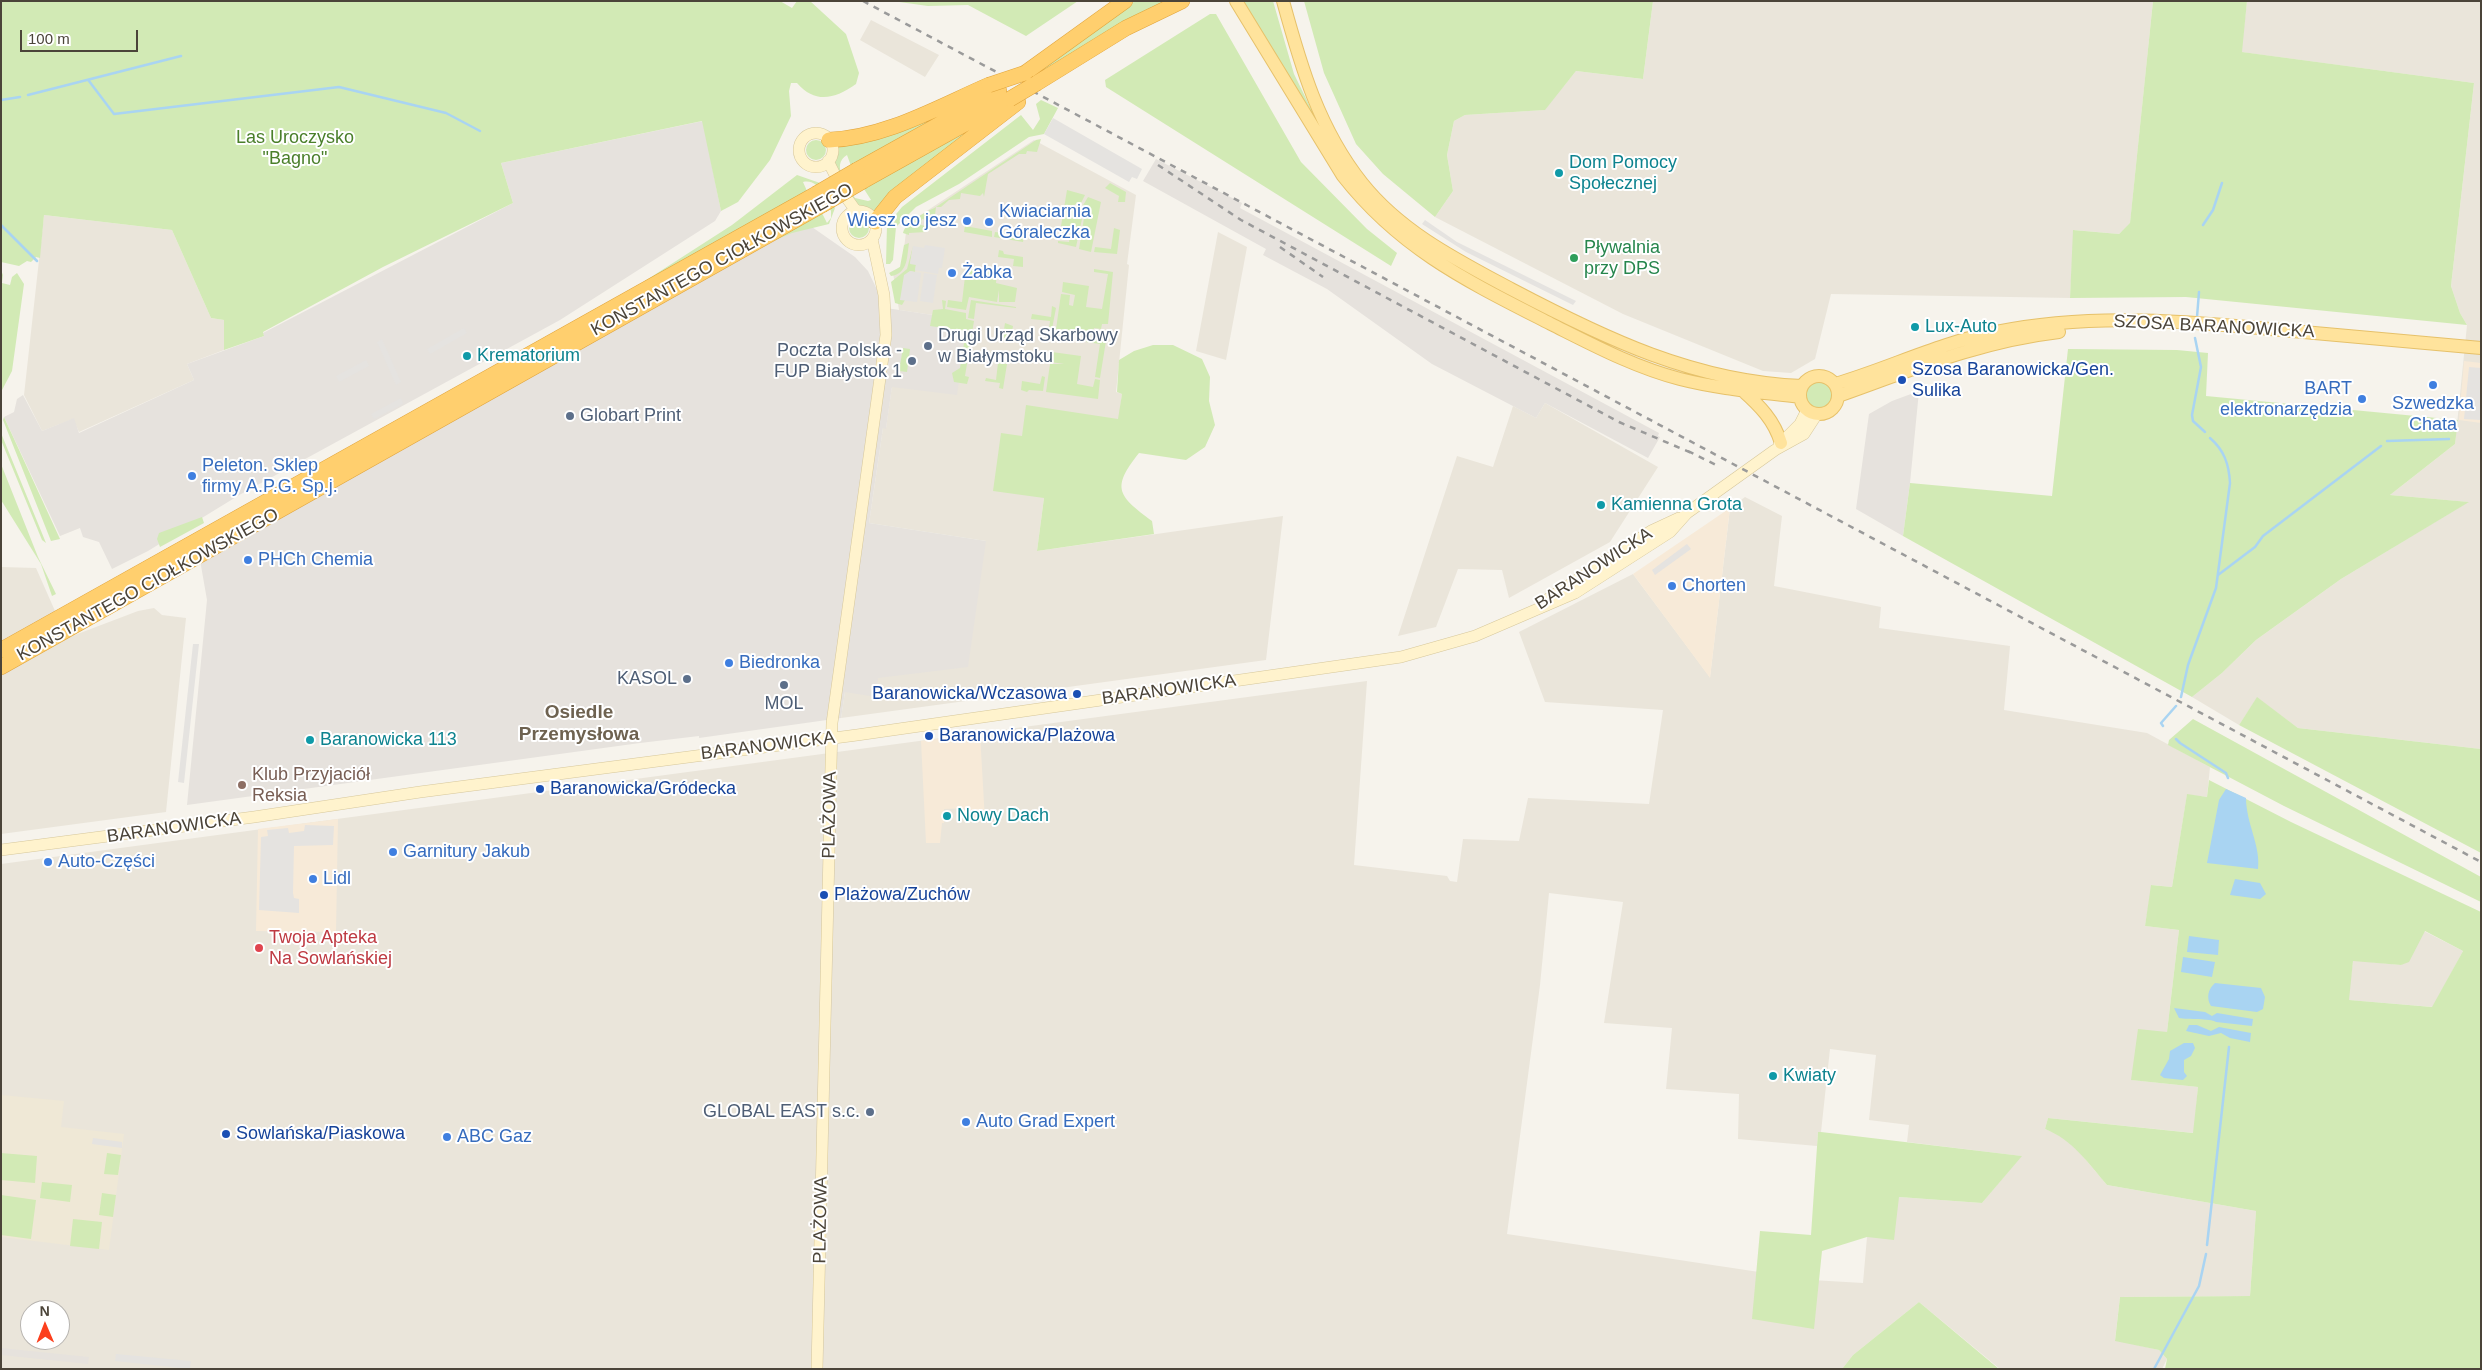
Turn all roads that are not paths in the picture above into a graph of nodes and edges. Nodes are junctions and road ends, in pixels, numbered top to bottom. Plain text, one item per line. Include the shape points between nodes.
1 (1125, 1) edge
2 (1182, 1) edge
3 (1236, 1) edge
4 (1282, 1) edge
5 (1033, 76) junction
6 (1004, 94) junction
7 (829, 140) junction
8 (824, 164) junction
9 (852, 214) junction
10 (875, 222) junction
11 (872, 239) junction
12 (862, 245) junction
13 (877, 266) junction
14 (2216, 328) junction
15 (2295, 335) junction
16 (2418, 346) junction
17 (1972, 348) junction
18 (2481, 348) edge
19 (2481, 354) edge
20 (1893, 362) junction
21 (1742, 390) junction
22 (1837, 390) junction
23 (1801, 392) junction
24 (1812, 412) junction
25 (1778, 447) junction
26 (77, 615) junction
27 (1, 650) edge
28 (1, 667) edge
29 (831, 739) junction
30 (1, 850) edge
31 (817, 1369) edge

1 - 5 highway, KONSTANTEGO CIOŁKOWSKIEGO
2 - 5 highway, KONSTANTEGO CIOŁKOWSKIEGO
3 - 21 main road via 1342,176 1364,202 1412,246 1442,266 1608,353 1680,379
4 - 23 main road via 1310,93 1338,150 1376,199 1428,242 1609,339 1662,360
5 - 6 highway, KONSTANTEGO CIOŁKOWSKIEGO, bridge
5 - 6 highway, bridge
6 - 7 highway via 850,139
6 - 10 highway via 895,197
6 - 26 highway, KONSTANTEGO CIOŁKOWSKIEGO, bridge
7 - 8 street via 832,150
7 - 8 street via 820,134 809,135 799,147 804,163 813,167
8 - 9 street
9 - 10 street via 868,214
9 - 12 street via 842,226 844,234 851,242
10 - 11 street
11 - 12 street
11 - 13 street, PLAŻOWA
12 - 13 street, PLAŻOWA
13 - 29 street, PLAŻOWA via 884,295 886,335
14 - 15 main road, SZOSA BARANOWICKA
14 - 17 main road, SZOSA BARANOWICKA via 2104,328 2038,334
14 - 20 main road, SZOSA BARANOWICKA via 2129,319 2036,326 1957,341
15 - 16 main road, SZOSA BARANOWICKA
15 - 16 main road, SZOSA BARANOWICKA via 2352,340 2371,338
16 - 18 main road, SZOSA BARANOWICKA
16 - 19 main road, SZOSA BARANOWICKA
17 - 20 main road via 1965,343 1901,363
17 - 22 main road, SZOSA BARANOWICKA
20 - 22 main road, SZOSA BARANOWICKA
21 - 23 main road
21 - 25 main road via 1763,409 1775,428
22 - 23 main road via 1830,378 1818,376 1806,380
22 - 24 main road via 1837,402 1830,411
23 - 24 main road
24 - 25 street
25 - 29 street, BARANOWICKA via 1687,513 1651,531 1528,612 1475,636 1401,657
26 - 27 highway, KONSTANTEGO CIOŁKOWSKIEGO
26 - 28 highway, KONSTANTEGO CIOŁKOWSKIEGO
29 - 30 street, BARANOWICKA
29 - 31 street, PLAŻOWA

